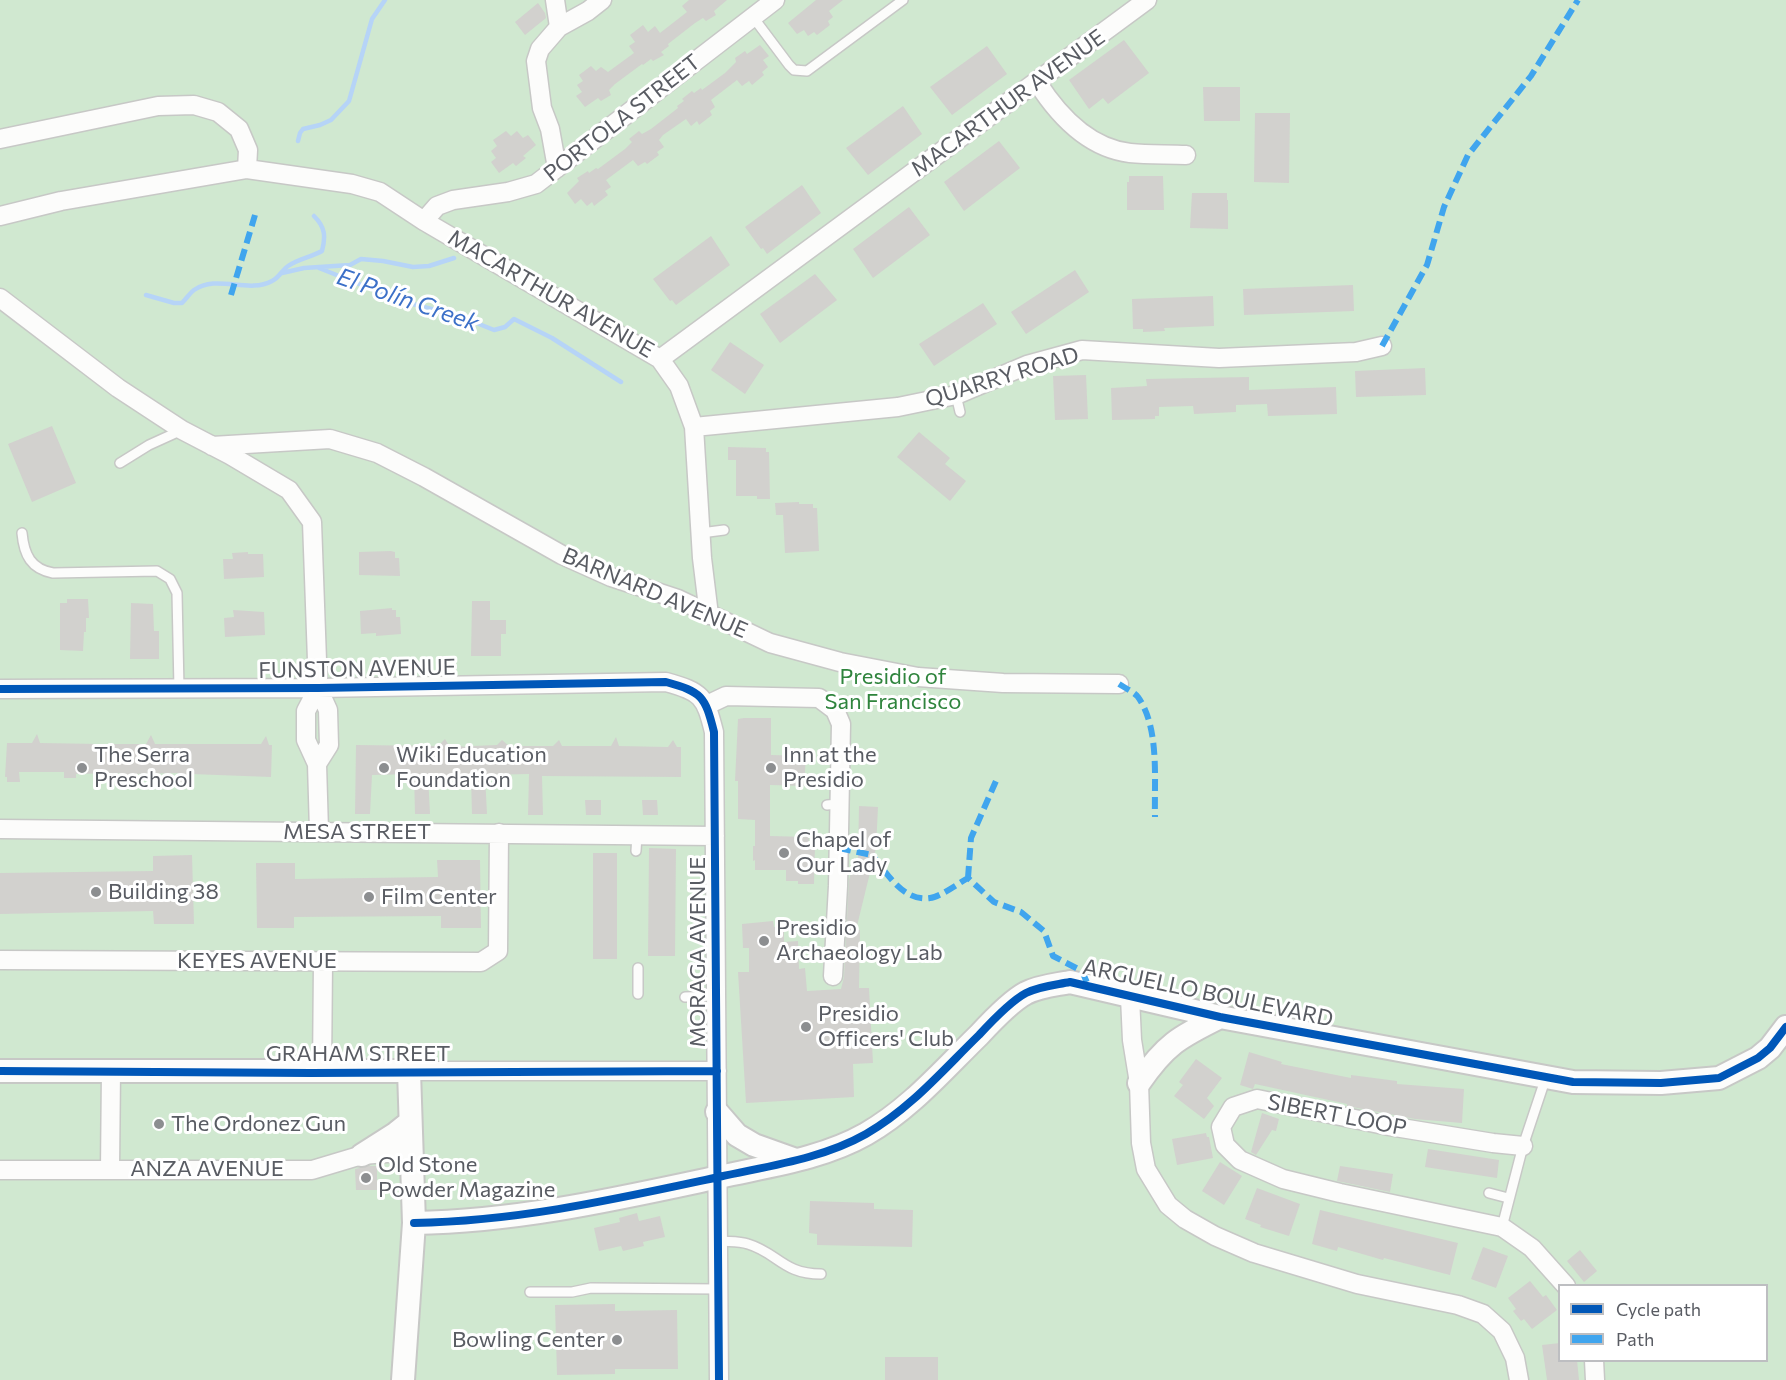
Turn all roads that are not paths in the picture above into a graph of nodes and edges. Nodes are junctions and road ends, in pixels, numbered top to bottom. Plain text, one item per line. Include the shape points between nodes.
1 (555, 0) edge
2 (602, 0) edge
3 (775, 0) edge
4 (903, 0) edge
5 (1147, 0) edge
6 (753, 17) junction
7 (559, 27) junction
8 (1037, 82) junction
9 (0, 140) edge
10 (1186, 155) dead end
11 (557, 168) junction
12 (247, 169) junction
13 (0, 216) edge
14 (424, 221) junction
15 (0, 298) edge
16 (1382, 346) dead end
17 (660, 359) junction
18 (694, 427) junction
19 (182, 430) junction
20 (212, 446) junction
21 (120, 464) dead end
22 (724, 530) dead end
23 (701, 532) junction
24 (22, 533) dead end
25 (709, 615) junction
26 (1119, 684) dead end
27 (318, 688) junction
28 (0, 689) edge
29 (179, 689) junction
30 (707, 705) junction
31 (0, 828) edge
32 (319, 831) junction
33 (499, 833) junction
34 (715, 836) junction
35 (0, 960) edge
36 (323, 962) junction
37 (638, 968) dead end
38 (833, 976) dead end
39 (638, 994) dead end
40 (716, 996) junction
41 (685, 997) dead end
42 (1130, 997) junction
43 (1220, 1017) junction
44 (1786, 1027) edge
45 (0, 1071) edge
46 (111, 1071) junction
47 (409, 1071) junction
48 (717, 1071) junction
49 (322, 1072) junction
50 (1546, 1077) junction
51 (1139, 1083) junction
52 (717, 1112) junction
53 (410, 1122) junction
54 (1523, 1146) junction
55 (411, 1150) junction
56 (362, 1155) junction
57 (796, 1160) junction
58 (110, 1169) junction
59 (0, 1170) edge
60 (719, 1177) junction
61 (1489, 1193) dead end
62 (1508, 1198) junction
63 (414, 1223) junction
64 (1502, 1227) junction
65 (719, 1241) junction
66 (821, 1274) dead end
67 (1564, 1284) edge
68 (719, 1289) junction
69 (530, 1292) dead end
70 (1594, 1362) edge
71 (403, 1380) edge
72 (719, 1380) edge
73 (1519, 1380) edge
74 (1595, 1380) edge

1 - 7 street
2 - 7 street
3 - 6 street, PORTOLA STREET
4 - 6 lane via 807,71 794,70 789,65
5 - 8 street, MACARTHUR AVENUE
6 - 11 street, PORTOLA STREET
7 - 11 street via 540,49 536,61 542,108
8 - 10 street via 1058,112 1090,139 1129,153
8 - 17 street, MACARTHUR AVENUE
9 - 12 street via 158,106 194,105 218,112 239,129 248,150
11 - 14 street, PORTOLA STREET via 536,184 437,206
12 - 13 street, MACARTHUR AVENUE via 61,201
12 - 14 street, MACARTHUR AVENUE via 363,186 380,192
14 - 17 street, MACARTHUR AVENUE
15 - 19 street
16 - 18 street, QUARRY ROAD via 1356,352 1219,358 1082,350 1027,365 958,404
17 - 18 street via 679,386
18 - 23 street
19 - 20 street
19 - 21 lane
20 - 25 street, BARNARD AVENUE via 330,439 377,453 562,555 611,577 678,599
20 - 27 street via 289,490 312,522
22 - 23 lane
23 - 25 street
24 - 29 lane via 31,562 40,571 157,571 170,579 177,593
25 - 26 street, BARNARD AVENUE via 770,643 918,677 1003,683
27 - 29 street, FUNSTON AVENUE
27 - 30 street, FUNSTON AVENUE via 666,682 688,688
27 - 32 street via 328,711 329,745 317,764
28 - 29 street, FUNSTON AVENUE
30 - 34 street, MORAGA AVENUE via 714,732
30 - 38 street via 726,696 819,698 835,710 841,724 833,805 838,886
31 - 32 street, MESA STREET
32 - 33 street, MESA STREET
33 - 34 street, MESA STREET via 637,843
33 - 36 street, KEYES AVENUE via 498,951 481,962
34 - 40 street, MORAGA AVENUE
35 - 36 street, KEYES AVENUE
36 - 49 street
37 - 39 lane
40 - 41 lane
40 - 48 street, MORAGA AVENUE
42 - 43 street, ARGUELLO BOULEVARD
42 - 51 street
42 - 57 street, ARGUELLO BOULEVARD via 1070,982 1024,994 908,1105 866,1134
43 - 50 street, ARGUELLO BOULEVARD
43 - 51 street via 1168,1046
44 - 50 street, ARGUELLO BOULEVARD via 1758,1058 1719,1078 1650,1083 1573,1082
45 - 46 street, GRAHAM STREET
46 - 49 street, GRAHAM STREET
46 - 58 street
47 - 48 street, GRAHAM STREET
47 - 49 street, GRAHAM STREET
47 - 53 street
48 - 52 street, MORAGA AVENUE
50 - 54 lane
51 - 73 street via 1146,1169 1168,1205 1185,1219 1254,1253 1357,1284 1483,1314 1502,1331 1515,1358
52 - 57 street via 736,1135
52 - 60 street, MORAGA AVENUE
53 - 55 street
53 - 56 street
54 - 62 lane
54 - 64 street, SIBERT LOOP via 1380,1124 1257,1099 1233,1107 1221,1127 1225,1145 1240,1160 1283,1179
55 - 56 street, ANZA AVENUE
55 - 63 street
56 - 58 street, ANZA AVENUE via 312,1170
57 - 60 street, ARGUELLO BOULEVARD
58 - 59 street, ANZA AVENUE
60 - 63 street, ARGUELLO BOULEVARD via 529,1215
60 - 65 street, MORAGA AVENUE
61 - 62 lane
62 - 64 lane
63 - 71 street
64 - 67 street via 1532,1248
65 - 66 lane via 746,1243 795,1271
65 - 68 street, MORAGA AVENUE
68 - 69 lane via 591,1288
68 - 72 street, MORAGA AVENUE
70 - 74 street

